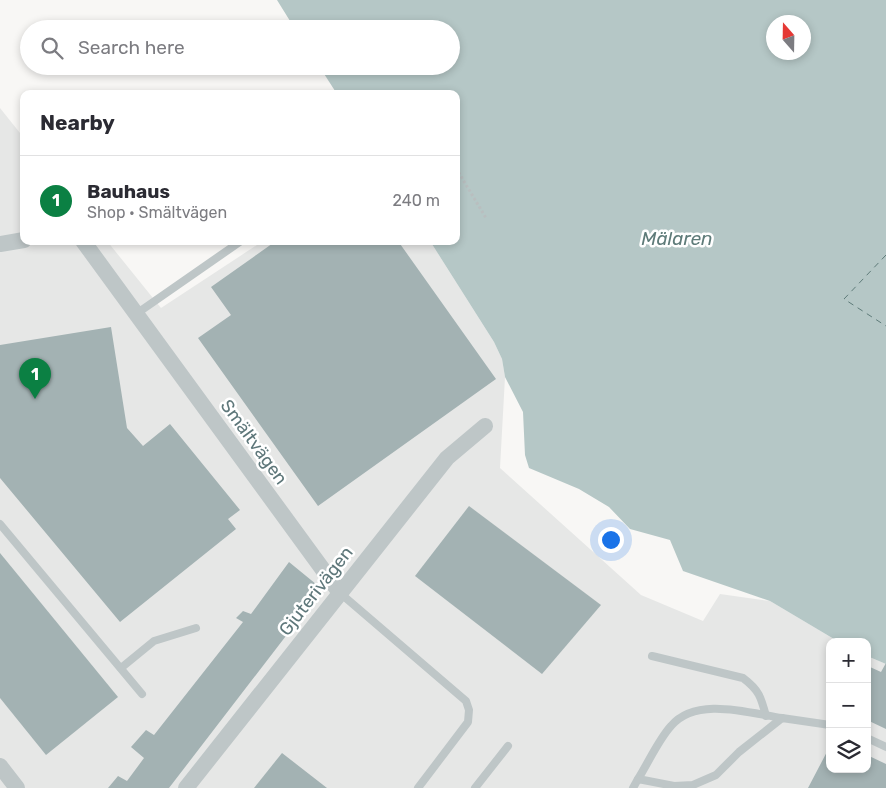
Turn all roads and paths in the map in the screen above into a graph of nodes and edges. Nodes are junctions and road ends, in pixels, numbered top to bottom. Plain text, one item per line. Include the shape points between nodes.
1 (460, 175) edge
2 (486, 218) dead end
3 (20, 241) edge
4 (0, 244) edge
5 (86, 245) edge
6 (235, 245) edge
7 (136, 314) junction
8 (485, 426) dead end
9 (0, 524) edge
10 (340, 593) junction
11 (196, 628) dead end
12 (652, 656) dead end
13 (121, 668) junction
14 (142, 694) dead end
15 (766, 716) junction
16 (782, 718) junction
17 (826, 724) edge
18 (871, 740) edge
19 (508, 746) dead end
20 (886, 747) edge
21 (0, 766) edge
22 (638, 779) junction
23 (17, 788) edge
24 (186, 788) edge
25 (418, 788) edge
26 (475, 788) edge
27 (632, 788) edge

1 - 2 path
3 - 4 street
5 - 7 street, Smältvägen
6 - 7 lane
7 - 10 street, Smältvägen
8 - 10 street, Gjuterivägen via 446,458
9 - 13 lane
10 - 24 street, Gjuterivägen
10 - 25 lane via 466,701 468,722
11 - 13 lane via 154,641
12 - 15 lane via 744,678 760,695
13 - 14 lane
15 - 16 lane
15 - 22 lane via 717,708 683,715 670,726
16 - 17 lane
16 - 22 lane via 739,752 716,776 674,786
18 - 20 lane
19 - 26 lane
21 - 23 street
22 - 27 lane

